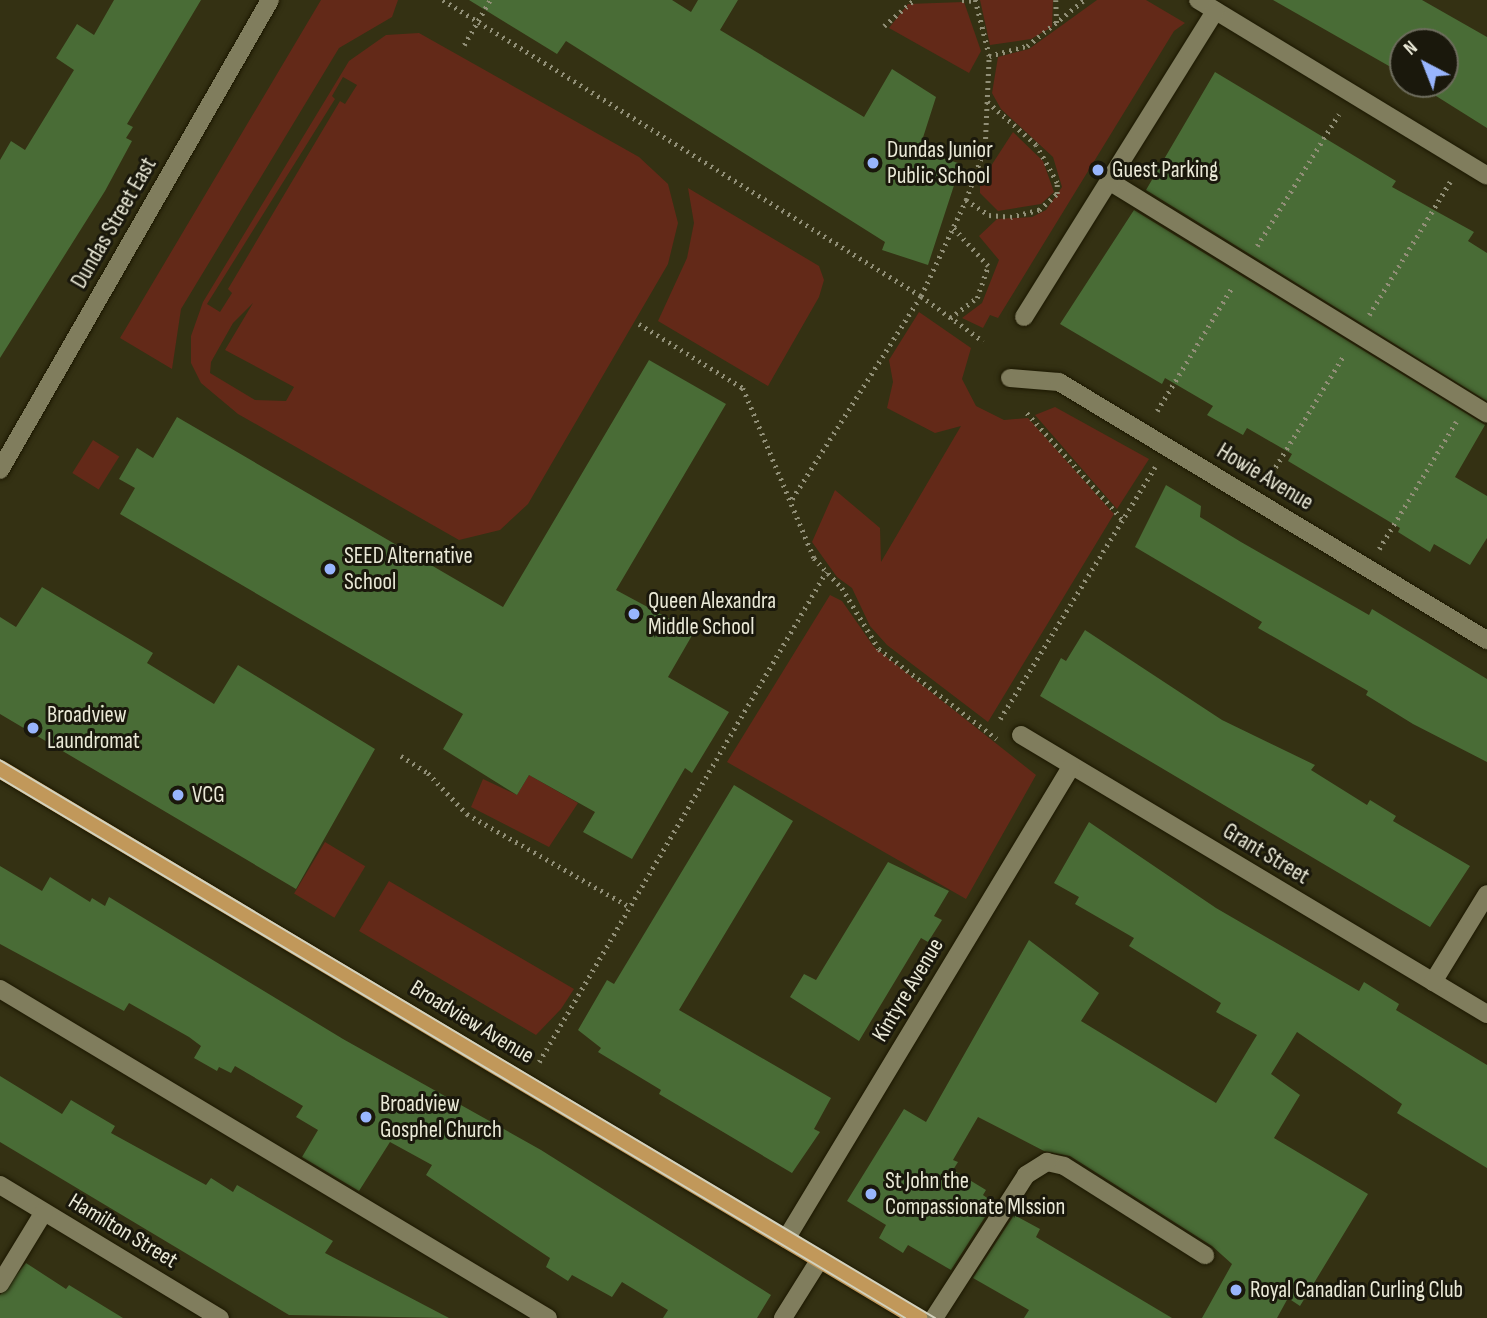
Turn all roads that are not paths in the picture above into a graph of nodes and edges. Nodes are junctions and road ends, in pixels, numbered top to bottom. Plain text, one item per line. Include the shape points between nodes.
1 (270, 0) edge
2 (1198, 0) edge
3 (1215, 11) junction
4 (1487, 176) edge
5 (1109, 181) junction
6 (1024, 317) dead end
7 (1010, 378) dead end
8 (1487, 414) edge
9 (0, 470) edge
10 (1487, 640) edge
11 (1021, 735) dead end
12 (1071, 768) junction
13 (0, 769) edge
14 (1487, 894) edge
15 (1433, 982) junction
16 (0, 989) edge
17 (1487, 1014) edge
18 (0, 1185) edge
19 (44, 1212) junction
20 (786, 1239) junction
21 (1205, 1255) dead end
22 (820, 1259) junction
23 (0, 1284) edge
24 (220, 1318) edge
25 (548, 1318) edge
26 (783, 1318) edge
27 (918, 1318) edge
28 (934, 1318) edge

1 - 9 street, Dundas Street East
2 - 3 street
3 - 4 street
3 - 5 street
5 - 6 street
5 - 8 street
7 - 10 street, Howie Avenue via 1059,382
11 - 12 street, Grant Street
12 - 15 street, Grant Street
12 - 20 street, Kintyre Avenue
13 - 20 main road, Broadview Avenue
14 - 15 street
15 - 17 street, Grant Street
16 - 25 street
18 - 19 street, Hamilton Street
19 - 23 street
19 - 24 street, Hamilton Street
20 - 22 main road, Broadview Avenue
21 - 28 street via 1047,1161 1026,1175
22 - 26 street
22 - 27 main road, Broadview Avenue

